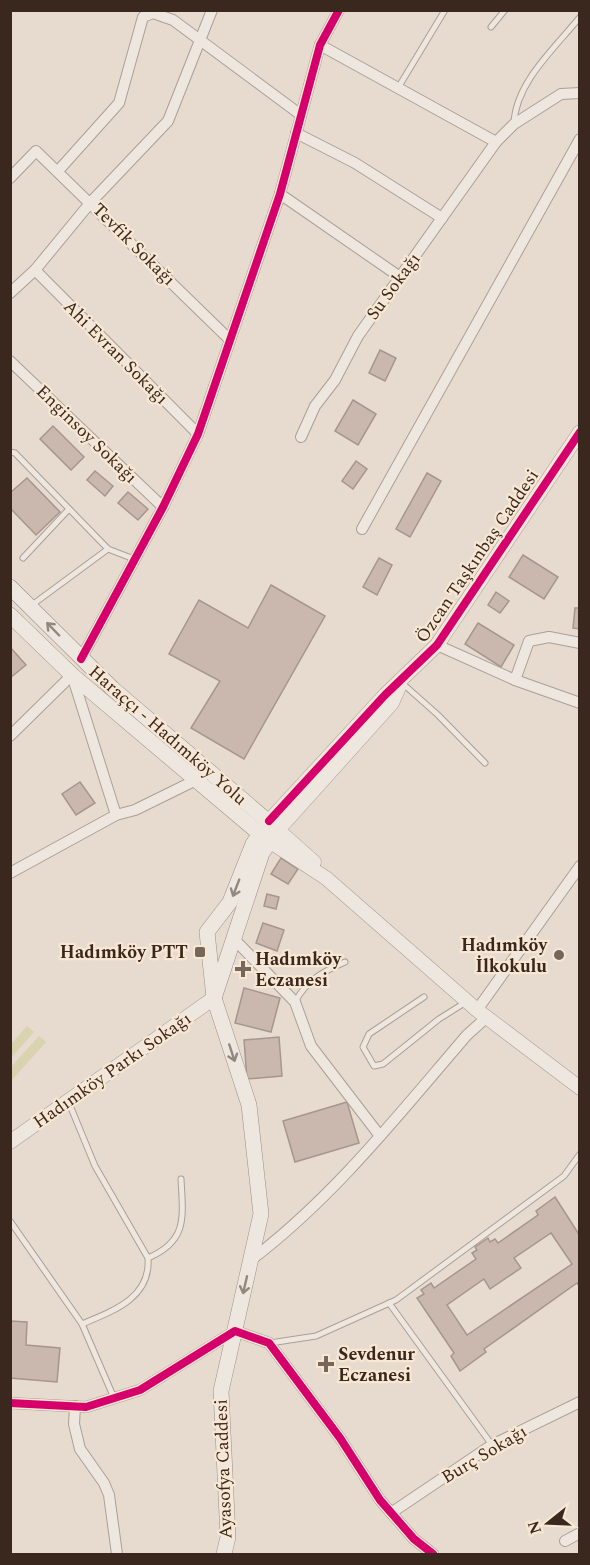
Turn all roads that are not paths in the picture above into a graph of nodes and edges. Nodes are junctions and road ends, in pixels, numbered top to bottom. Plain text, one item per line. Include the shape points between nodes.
1 (212, 10) edge
2 (445, 10) edge
3 (505, 10) edge
4 (334, 13) edge
5 (579, 17) edge
6 (491, 27) dead end
7 (200, 41) junction
8 (320, 45) junction
9 (398, 88) junction
10 (579, 93) edge
11 (301, 115) junction
12 (514, 124) junction
13 (296, 133) junction
14 (579, 139) edge
15 (496, 142) junction
16 (58, 171) junction
17 (10, 178) edge
18 (280, 194) junction
19 (91, 202) junction
20 (442, 218) junction
21 (35, 270) junction
22 (400, 277) junction
23 (10, 293) edge
24 (230, 340) junction
25 (10, 361) edge
26 (579, 432) edge
27 (198, 434) junction
28 (300, 437) dead end
29 (10, 452) edge
30 (163, 507) junction
31 (69, 509) junction
32 (362, 529) dead end
33 (108, 549) junction
34 (23, 558) dead end
35 (135, 559) junction
36 (10, 587) edge
37 (31, 606) junction
38 (12, 618) edge
39 (579, 643) edge
40 (438, 645) junction
41 (81, 659) junction
42 (72, 675) junction
43 (515, 680) junction
44 (401, 682) junction
45 (579, 703) edge
46 (10, 736) edge
47 (485, 763) dead end
48 (196, 780) junction
49 (116, 815) junction
50 (269, 832) junction
51 (579, 866) edge
52 (10, 873) edge
53 (235, 940) junction
54 (345, 962) dead end
55 (424, 997) dead end
56 (214, 998) junction
57 (295, 1002) junction
58 (477, 1009) junction
59 (579, 1088) edge
60 (69, 1101) junction
61 (380, 1136) junction
62 (10, 1142) edge
63 (579, 1154) edge
64 (181, 1179) dead end
65 (10, 1221) edge
66 (148, 1258) junction
67 (251, 1260) junction
68 (389, 1303) junction
69 (82, 1324) junction
70 (235, 1331) junction
71 (268, 1343) junction
72 (114, 1398) junction
73 (579, 1402) edge
74 (10, 1403) edge
75 (75, 1406) junction
76 (492, 1445) junction
77 (391, 1513) junction
78 (579, 1533) edge
79 (565, 1541) dead end
80 (117, 1554) edge
81 (224, 1554) edge
82 (433, 1554) edge

1 - 7 street
2 - 9 lane
3 - 6 lane
4 - 8 street
5 - 12 lane via 526,84 515,109
7 - 11 street
7 - 16 street via 173,20 153,13 144,17 119,103
7 - 19 street via 168,121
8 - 9 street
8 - 11 street
9 - 15 street
10 - 12 street, Su Sokağı via 561,94
11 - 13 street
12 - 15 street, Su Sokağı
13 - 18 street
13 - 20 street via 355,163
14 - 32 street
15 - 20 street, Su Sokağı
16 - 17 street, Tevfik Sokağı via 36,151
16 - 19 street, Tevfik Sokağı
18 - 22 street
18 - 24 street
19 - 21 street
19 - 24 street, Tevfik Sokağı
20 - 22 street, Su Sokağı
21 - 23 street
21 - 27 street, Ahi Evran Sokağı
22 - 28 street, Su Sokağı via 358,336
24 - 27 street
25 - 30 street, Enginsoy Sokağı
26 - 40 street, Özcan Taşkınbaş Caddesi
27 - 30 street
29 - 31 lane
30 - 35 street
31 - 33 lane
31 - 34 lane
33 - 35 lane
33 - 37 lane
35 - 41 street
36 - 37 main road, Haraççı - Hadımköy Yolu
41 -> 37 main road, Haraççı - Hadımköy Yolu
38 - 42 main road
39 - 43 street via 549,637 529,641
40 - 43 street
40 - 44 street, Özcan Taşkınbaş Caddesi
41 - 42 main road
41 - 50 main road, Haraççı - Hadımköy Yolu
42 - 46 street
42 - 48 main road
42 - 49 street
43 - 45 street
44 - 47 lane
44 - 50 street, Özcan Taşkınbaş Caddesi via 385,695
48 - 49 street via 135,810
48 - 50 main road
49 - 52 street
50 - 53 main road
50 -> 56 main road, Ayasofya Caddesi via 230,902 207,932
50 - 58 street
51 - 58 street
53 - 56 main road
53 - 57 street
54 - 57 lane via 317,975
55 - 58 lane via 369,1034 363,1047 374,1066 383,1064 439,1019
56 - 60 street, Hadımköy Parkı Sokağı
56 -> 67 main road, Ayasofya Caddesi via 249,1105 261,1214
57 - 61 street via 310,1046
58 - 59 street
58 - 61 street via 467,1035
60 - 62 street, Hadımköy Parkı Sokağı
60 - 66 lane via 95,1166
61 - 67 street via 287,1233
63 - 68 lane via 564,1176
64 - 66 lane via 183,1217 177,1238 164,1252
65 - 69 lane
66 - 69 lane via 149,1272 141,1291 116,1310
67 -> 70 main road, Ayasofya Caddesi
68 - 71 lane via 316,1336
68 - 76 lane
69 - 72 lane
70 - 71 street
70 - 72 street via 140,1390
70 - 81 main road, Ayasofya Caddesi via 221,1390 228,1538
71 - 77 street
72 - 75 street via 86,1407
73 - 76 street, Burç Sokağı
74 - 75 street
75 - 80 street via 74,1424 80,1449 109,1495
76 - 77 street, Burç Sokağı
77 - 82 street
78 - 79 street

